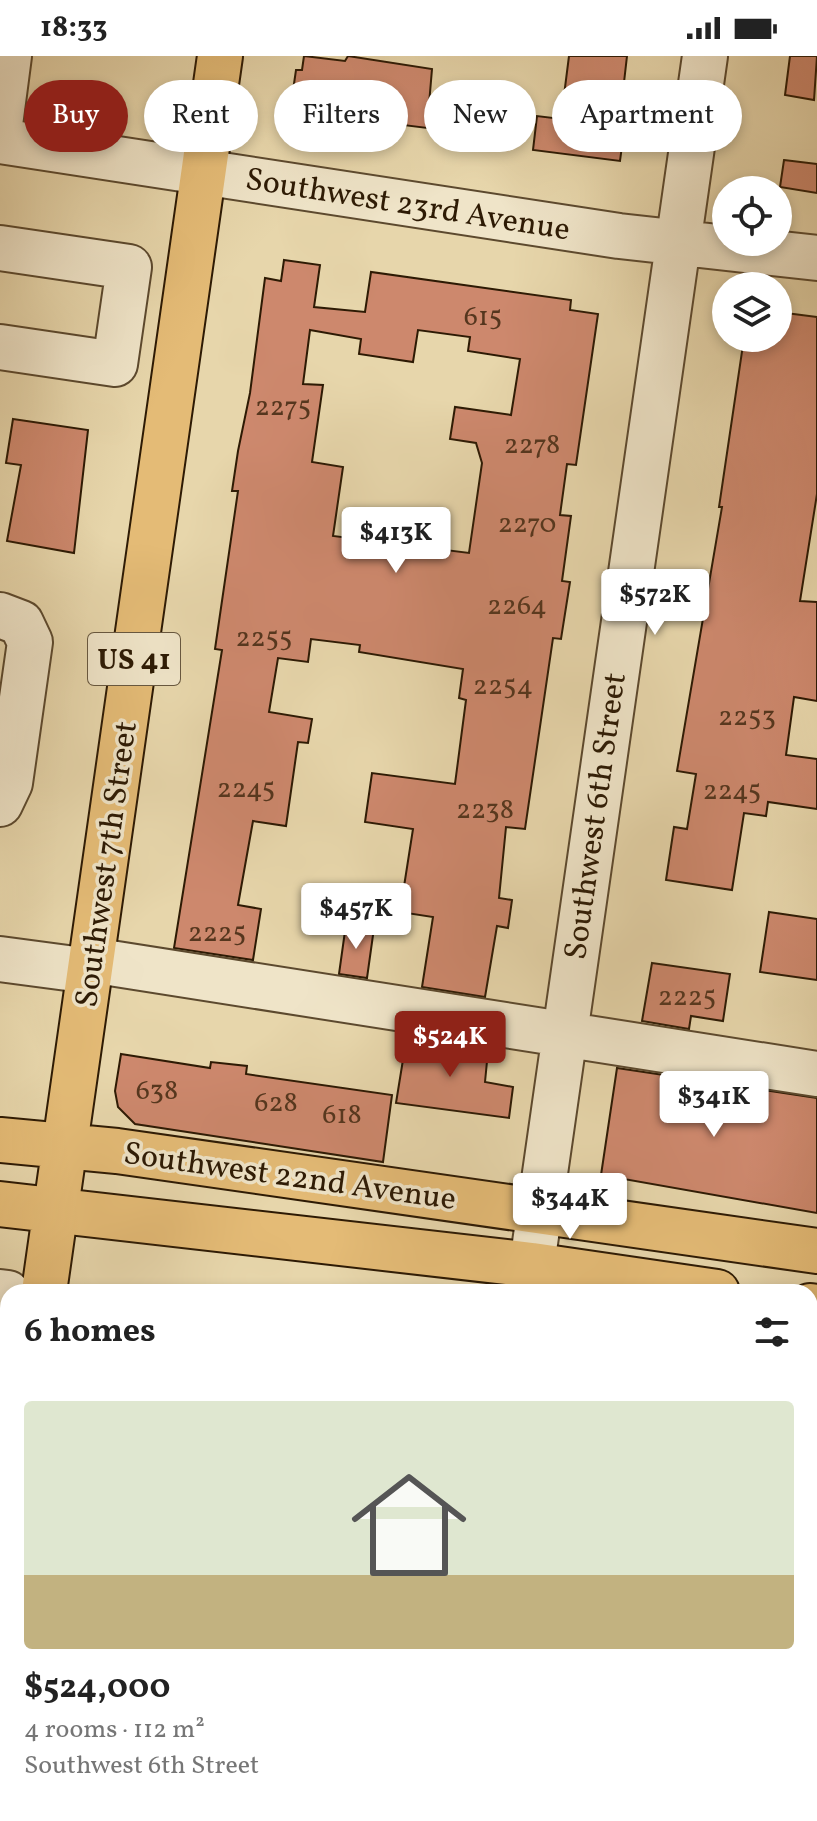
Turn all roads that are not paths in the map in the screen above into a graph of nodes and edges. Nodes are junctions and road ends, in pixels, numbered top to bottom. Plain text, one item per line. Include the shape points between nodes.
1 (9, 56) edge
2 (220, 56) edge
3 (705, 56) edge
4 (0, 125) edge
5 (0, 141) edge
6 (203, 171) junction
7 (678, 241) junction
8 (0, 248) edge
9 (817, 258) edge
10 (0, 347) edge
11 (0, 615) edge
12 (0, 804) edge
13 (0, 959) edge
14 (91, 966) junction
15 (563, 1036) junction
16 (817, 1074) edge
17 (0, 1140) edge
18 (65, 1147) junction
19 (0, 1204) edge
20 (540, 1209) junction
21 (56, 1212) junction
22 (817, 1251) edge
23 (530, 1278) edge
24 (45, 1284) edge
25 (610, 1284) edge

1 - 4 street
2 - 6 main road, Southwest 7th Street / US 41
3 - 7 street, Southwest 6th Street
5 - 6 street, Southwest 23rd Avenue
6 - 7 street, Southwest 23rd Avenue
6 - 14 main road, Southwest 7th Street / US 41
7 - 9 street, Southwest 23rd Avenue
7 - 15 street, Southwest 6th Street
8 - 10 street via 129,267 115,364
11 - 12 street via 21,623 30,642 10,783
13 - 14 street
14 - 15 street
14 - 18 main road, Southwest 7th Street / US 41
15 - 16 street
15 - 20 street, Southwest 6th Street
17 - 18 main road, Southwest 22nd Avenue
18 - 20 main road, Southwest 22nd Avenue
18 - 21 main road, Southwest 7th Street / US 41
19 - 21 main road, Southwest 22nd Avenue
20 - 22 main road, Southwest 22nd Avenue
20 - 23 street, Southwest 6th Street
21 - 23 main road, Southwest 22nd Avenue
21 - 24 main road, Southwest 7th Street / US 41
23 - 25 main road, Southwest 22nd Avenue

